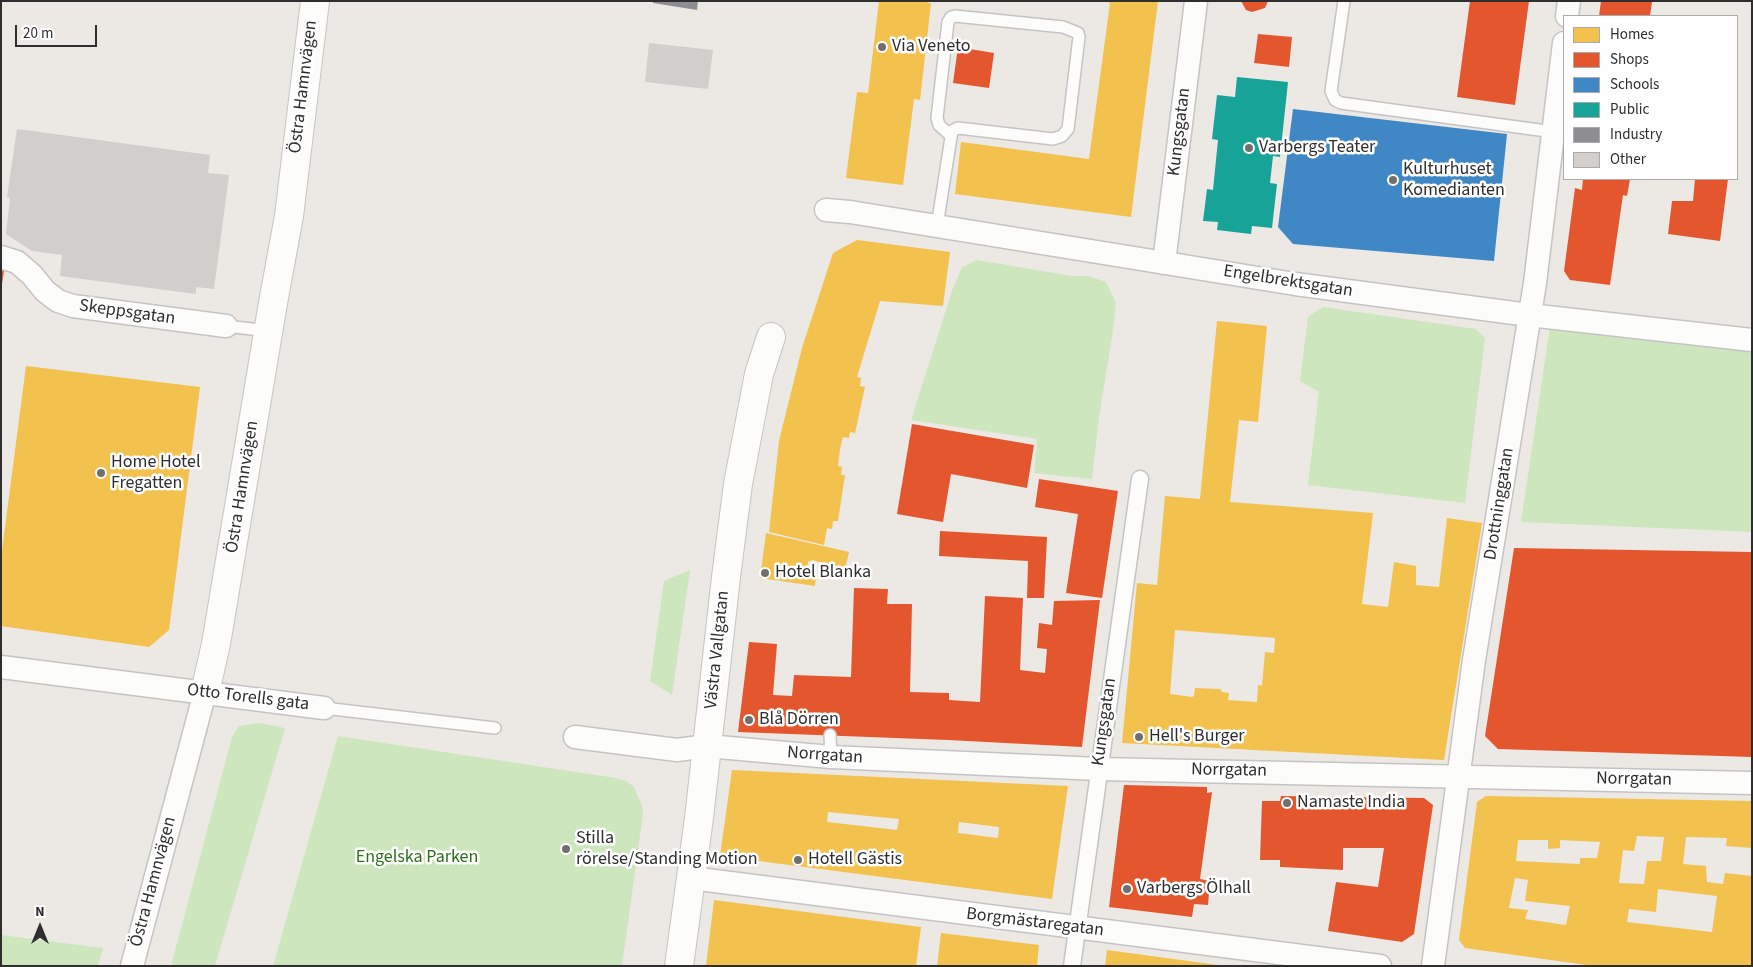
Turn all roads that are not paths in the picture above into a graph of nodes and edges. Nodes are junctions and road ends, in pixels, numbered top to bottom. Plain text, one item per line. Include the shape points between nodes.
1 (315, 1) edge
2 (1196, 1) edge
3 (1344, 1) edge
4 (1569, 1) edge
5 (1567, 15) edge
6 (1563, 52) edge
7 (1554, 132) junction
8 (950, 135) junction
9 (826, 210) dead end
10 (937, 226) junction
11 (1, 257) edge
12 (1164, 263) junction
13 (1529, 316) junction
14 (226, 326) joint
15 (269, 332) junction
16 (771, 336) dead end
17 (1752, 340) edge
18 (1140, 479) dead end
19 (1, 667) edge
20 (205, 692) junction
21 (324, 708) joint
22 (495, 728) dead end
23 (830, 735) dead end
24 (575, 737) dead end
25 (707, 746) junction
26 (831, 757) junction
27 (1099, 769) junction
28 (1458, 775) junction
29 (1752, 783) edge
30 (691, 878) junction
31 (1077, 928) junction
32 (132, 966) edge
33 (679, 966) edge
34 (1072, 966) edge
35 (1380, 966) edge
36 (1432, 966) edge

1 - 15 street, Östra Hamnvägen via 289,216
2 - 12 street, Kungsgatan
3 - 7 lane via 1331,91 1335,100
4 - 5 street
6 - 7 street, Drottninggatan
7 - 13 street, Drottninggatan
8 - 8 lane via 958,128 1053,139 1062,136 1068,129 1078,33 1063,27 951,17 937,118
8 - 10 lane
9 - 10 street, Engelbrektsgatan
10 - 12 street, Engelbrektsgatan
11 - 14 street, Skeppsgatan via 18,262 45,291 58,301 73,306
12 - 13 street, Engelbrektsgatan
13 - 17 street, Engelbrektsgatan
13 - 28 street, Drottninggatan
14 - 15 lane, Skeppsgatan
15 - 20 street, Östra Hamnvägen
16 - 25 street, Västra Vallgatan via 759,374 738,484
18 - 27 street, Kungsgatan
19 - 20 street, Otto Torells gata
20 - 21 street, Otto Torells gata
20 - 32 street, Östra Hamnvägen
21 - 22 lane, Otto Torells gata
23 - 26 lane
24 - 25 street via 677,750
25 - 26 street, Norrgatan
25 - 30 street, Västra Vallgatan
26 - 27 street, Norrgatan
27 - 28 street, Norrgatan
27 - 31 street, Kungsgatan
28 - 29 street, Norrgatan
28 - 36 street, Drottninggatan
30 - 31 street, Borgmästaregatan
30 - 33 street, Västra Vallgatan
31 - 34 street, Kungsgatan
31 - 35 street, Borgmästaregatan

